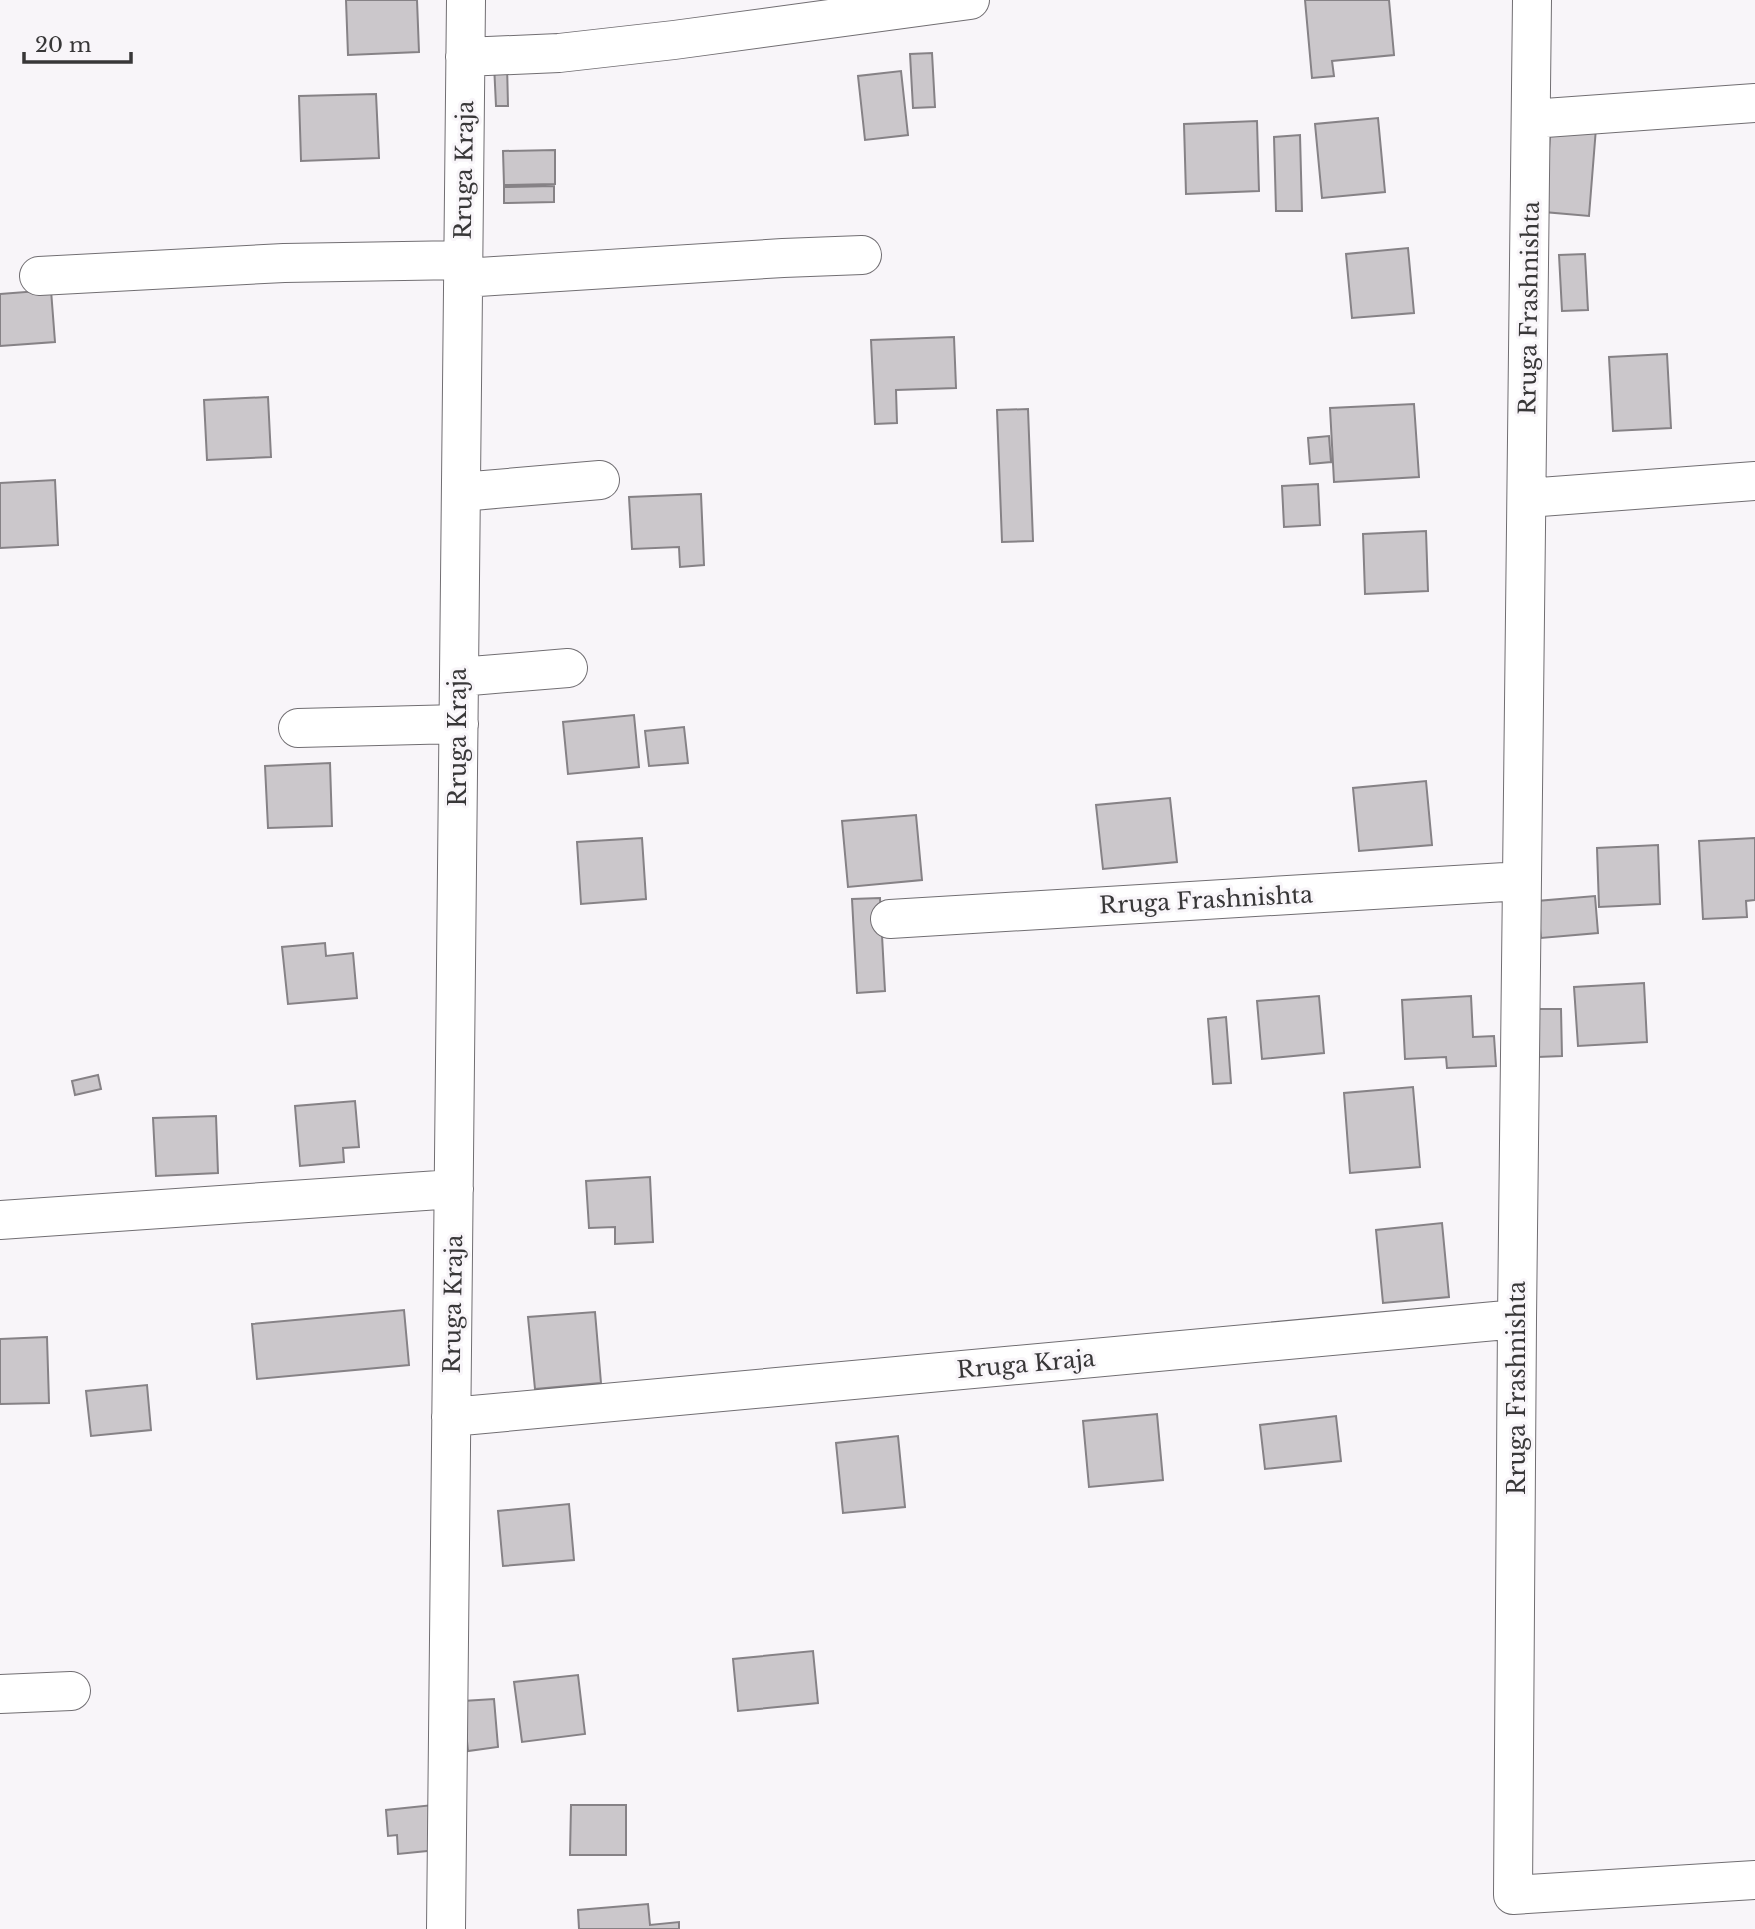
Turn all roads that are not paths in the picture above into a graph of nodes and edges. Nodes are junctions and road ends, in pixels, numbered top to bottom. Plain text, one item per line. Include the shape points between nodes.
1 (466, 0) edge
2 (970, 0) edge
3 (1532, 0) edge
4 (465, 57) junction
5 (1755, 103) edge
6 (1531, 119) junction
7 (862, 256) dead end
8 (463, 269) junction
9 (39, 276) dead end
10 (600, 480) dead end
11 (1755, 481) edge
12 (461, 492) junction
13 (1527, 498) junction
14 (568, 668) dead end
15 (459, 677) junction
16 (458, 724) junction
17 (298, 728) dead end
18 (1522, 881) junction
19 (890, 919) dead end
20 (454, 1189) junction
21 (0, 1220) edge
22 (1517, 1319) junction
23 (451, 1417) junction
24 (71, 1691) dead end
25 (0, 1694) edge
26 (1755, 1880) edge
27 (446, 1929) edge

1 - 4 street, Rruga Kraja
2 - 4 street via 559,53
3 - 6 street, Rruga Frashnishta
4 - 8 street, Rruga Kraja
5 - 6 street
6 - 13 street, Rruga Frashnishta
7 - 8 street
8 - 9 street via 284,263
8 - 12 street, Rruga Kraja
10 - 12 street
11 - 13 street
12 - 15 street, Rruga Kraja
13 - 18 street, Rruga Frashnishta
14 - 15 street
15 - 16 street, Rruga Kraja
16 - 17 street
16 - 20 street, Rruga Kraja
18 - 19 street, Rruga Frashnishta
18 - 22 street, Rruga Frashnishta
20 - 21 street
20 - 23 street, Rruga Kraja
22 - 23 street, Rruga Kraja
22 - 26 street, Rruga Frashnishta via 1513,1895
23 - 27 street, Rruga Kraja
24 - 25 street

